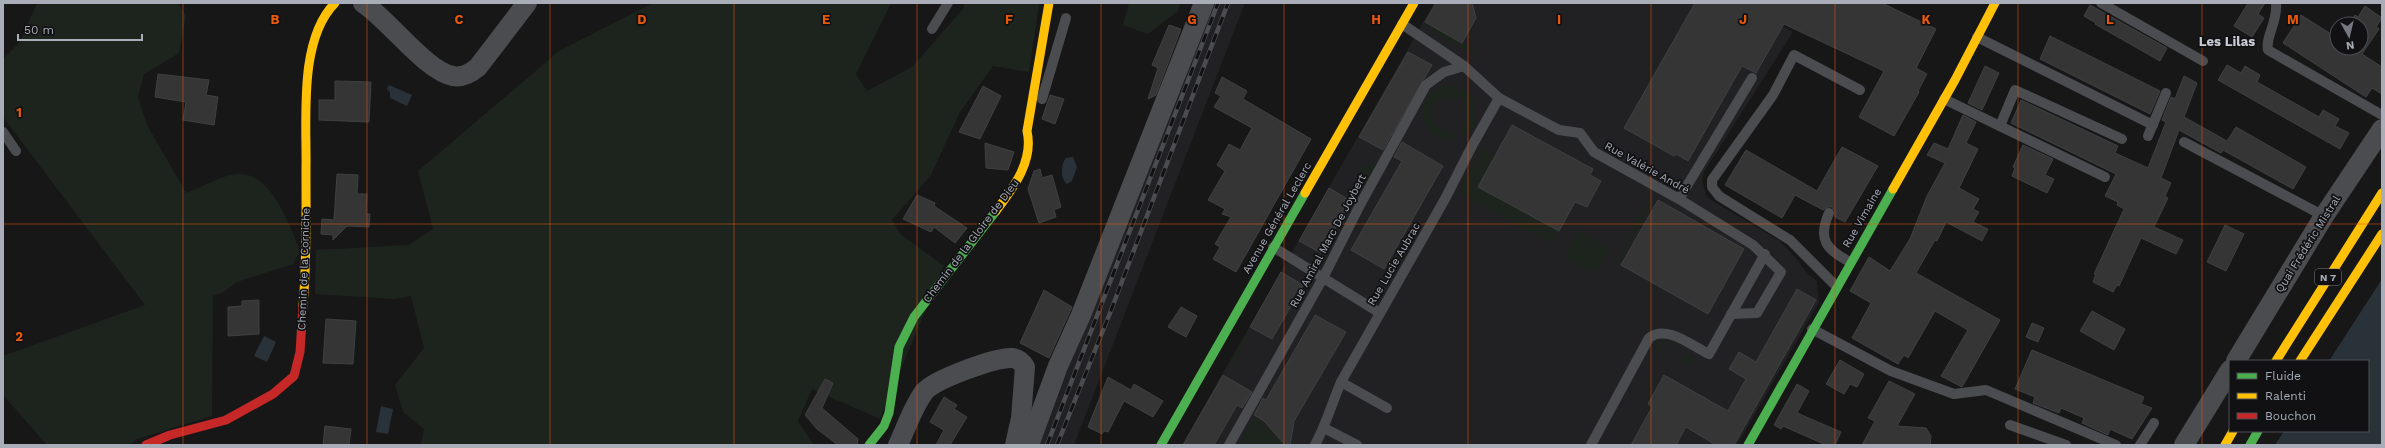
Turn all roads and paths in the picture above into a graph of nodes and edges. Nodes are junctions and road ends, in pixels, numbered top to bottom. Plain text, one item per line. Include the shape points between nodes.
1 (334, 3) edge
2 (363, 3) edge
3 (527, 3) edge
4 (948, 3) edge
5 (1049, 3) edge
6 (1204, 3) edge
7 (1414, 3) edge
8 (1995, 3) edge
9 (2101, 3) edge
10 (2276, 3) edge
11 (1066, 18) dead end
12 (1402, 24) junction
13 (932, 29) dead end
14 (1977, 37) junction
15 (2203, 61) dead end
16 (1464, 66) junction
17 (1752, 78) dead end
18 (1860, 90) dead end
19 (2166, 93) dead end
20 (1499, 98) junction
21 (1944, 99) junction
22 (2382, 115) edge
23 (2000, 126) junction
24 (2153, 126) junction
25 (2382, 129) edge
26 (3, 132) edge
27 (2148, 136) dead end
28 (2122, 139) dead end
29 (2184, 142) dead end
30 (1030, 144) junction
31 (16, 151) dead end
32 (2105, 177) dead end
33 (2382, 193) edge
34 (1679, 199) junction
35 (1829, 213) dead end
36 (2324, 216) junction
37 (2382, 234) edge
38 (1273, 247) junction
39 (1764, 254) junction
40 (1850, 262) junction
41 (1323, 278) junction
42 (1836, 286) junction
43 (1380, 313) junction
44 (1731, 314) junction
45 (1812, 329) junction
46 (2237, 360) edge
47 (2277, 360) edge
48 (2301, 360) edge
49 (2229, 372) edge
50 (1341, 382) junction
51 (1387, 408) dead end
52 (2154, 423) dead end
53 (2010, 425) dead end
54 (1324, 428) junction
55 (2232, 432) edge
56 (2257, 432) edge
57 (146, 445) edge
58 (869, 445) edge
59 (898, 445) edge
60 (1014, 445) edge
61 (1028, 445) edge
62 (1161, 445) edge
63 (1228, 445) edge
64 (1315, 445) edge
65 (1357, 445) edge
66 (1591, 445) edge
67 (1748, 445) edge
68 (2066, 445) edge
69 (2116, 445) edge
70 (2140, 445) edge
71 (2184, 445) edge
72 (2225, 445) edge
73 (2250, 445) edge

1 - 57 street, Chemin de la Corniche via 325,14 319,30 307,85 305,286 300,352 294,376 273,394 226,420 170,435
2 - 3 street via 433,66 455,77 471,73 478,67
4 - 13 lane
5 - 30 street, Chemin de la Gloire de Dieu via 1028,117
6 - 61 street
7 - 12 street, Avenue Général Leclerc
8 - 14 street, Rue Vimaine
9 - 15 lane
10 - 22 lane via 2276,21 2267,45 2268,50
11 - 30 lane
12 - 16 lane, Rue Valérie André
12 - 38 street, Avenue Général Leclerc
14 - 21 street, Rue Vimaine
14 - 24 lane
16 - 20 lane, Rue Valérie André
16 - 41 lane, Rue Amiral Marc De Joybert via 1444,72 1426,85
17 - 34 lane
18 - 42 lane via 1794,55 1773,95 1712,180 1712,187 1719,196 1794,243
19 - 24 lane
20 - 34 lane, Rue Valérie André via 1559,130 1580,133 1594,152
20 - 43 lane, Rue Lucie Aubrac
21 - 23 lane
21 - 40 street, Rue Vimaine
23 - 28 lane via 2015,90
23 - 32 lane
24 - 27 lane
25 - 36 street, Quai Frédéric Mistral
26 - 31 lane
29 - 36 lane
30 - 58 street, Chemin de la Gloire de Dieu via 1017,183 914,316 899,347 889,414 884,426
33 - 47 street, N 7
34 - 39 lane, Rue Valérie André
35 - 40 lane via 1823,226 1823,234 1829,249
36 - 46 street, Quai Frédéric Mistral
37 - 48 street, N 7
38 - 41 lane
38 - 62 street, Avenue Général Leclerc
39 - 44 lane
39 - 44 lane, Rue Valérie André via 1781,272 1757,313
40 - 42 street, Rue Vimaine
41 - 43 lane
41 - 63 lane, Rue Amiral Marc De Joybert
42 - 45 street, Rue Vimaine
43 - 50 lane, Rue Lucie Aubrac
44 - 66 lane via 1709,354 1667,333 1659,332 1649,338
45 - 67 street, Rue Vimaine
45 - 69 lane via 1891,371 1944,392 1954,394 1986,390
49 - 71 street
50 - 51 lane
50 - 54 lane, Rue Lucie Aubrac
52 - 70 lane
53 - 68 lane
54 - 64 lane, Rue Lucie Aubrac
54 - 65 lane
55 - 72 street
56 - 73 street
59 - 60 street via 925,392 936,383 985,364 1012,358 1024,367 1021,418

